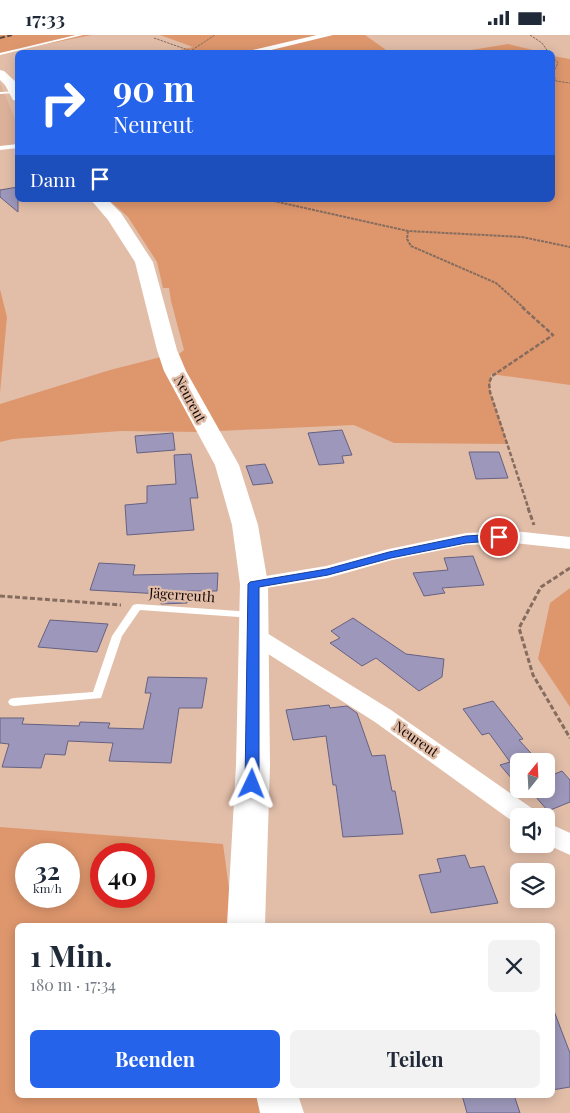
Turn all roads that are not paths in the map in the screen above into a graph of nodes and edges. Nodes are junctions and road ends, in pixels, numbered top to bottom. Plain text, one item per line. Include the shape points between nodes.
1 (81, 35) edge
2 (329, 35) edge
3 (15, 50) edge
4 (17, 50) edge
5 (258, 50) edge
6 (0, 54) edge
7 (0, 74) edge
8 (15, 91) edge
9 (0, 93) edge
10 (15, 94) edge
11 (15, 146) edge
12 (0, 148) edge
13 (101, 202) edge
14 (570, 543) edge
15 (254, 584) junction
16 (254, 625) junction
17 (14, 702) dead end
18 (513, 808) edge
19 (555, 837) edge
20 (570, 845) edge
21 (246, 923) edge
22 (278, 1098) edge
23 (282, 1113) edge

1 - 4 lane
2 - 5 street
3 - 6 lane
7 - 8 street
9 - 10 lane
11 - 12 lane
13 - 15 street, Neureut via 115,217 144,262 175,371 227,465 245,525
14 - 15 street via 514,537 466,539 328,572
15 - 16 street, Neureut
16 - 17 lane, Jägerreuth via 137,607 118,635 96,695
16 - 18 street, Neureut
16 - 21 street, Neureut via 253,765
19 - 20 street
22 - 23 street

